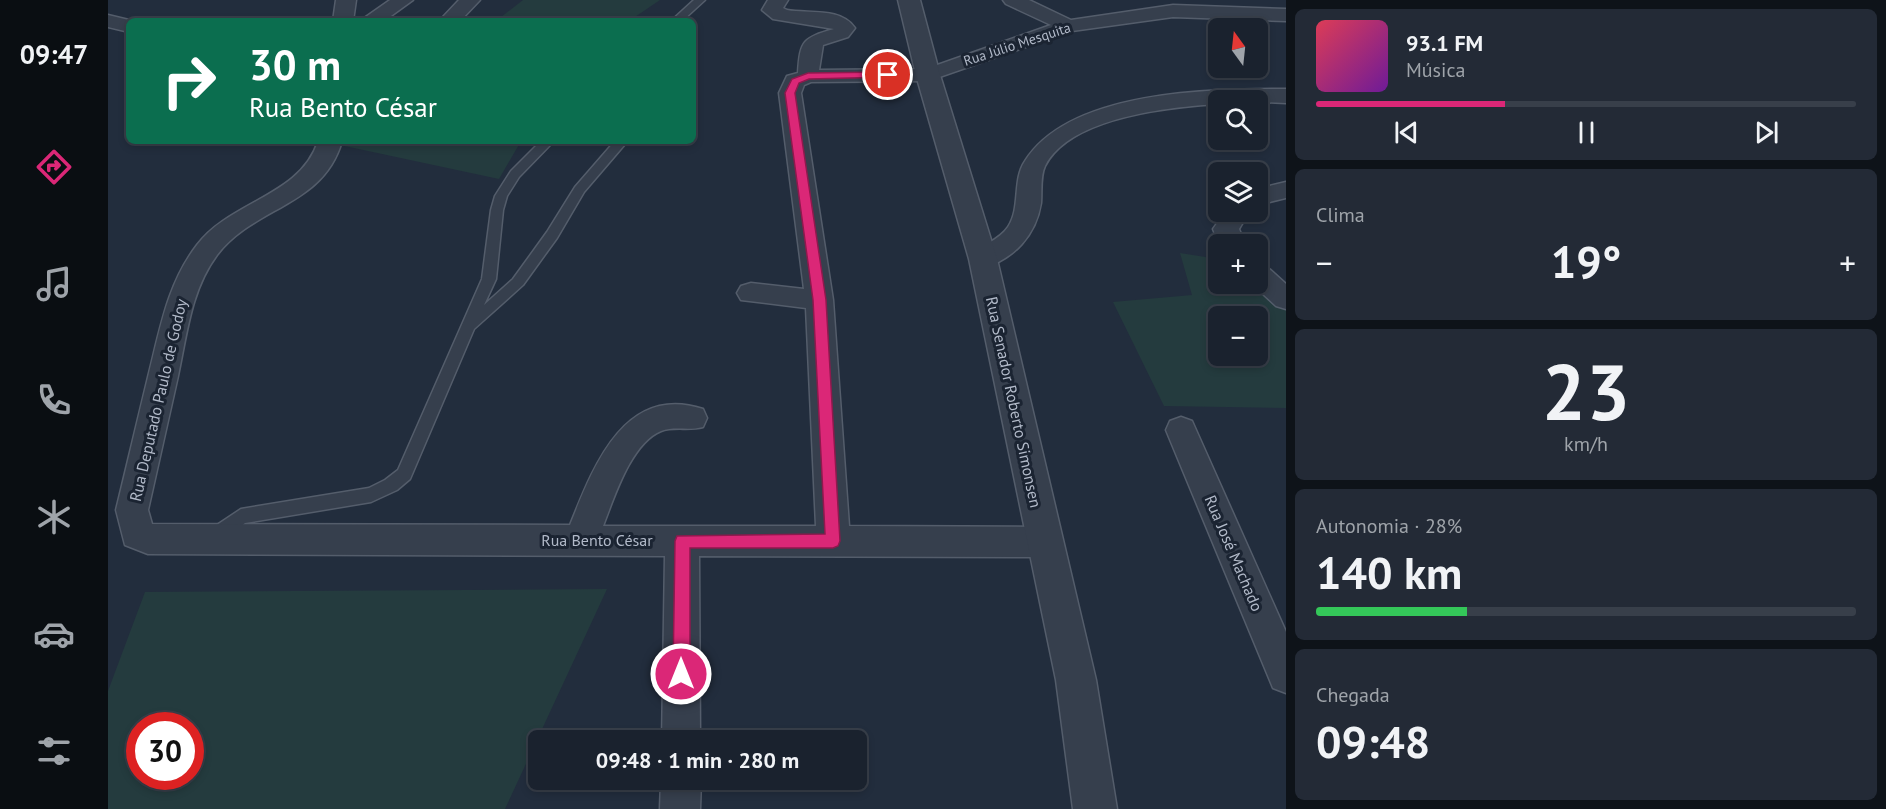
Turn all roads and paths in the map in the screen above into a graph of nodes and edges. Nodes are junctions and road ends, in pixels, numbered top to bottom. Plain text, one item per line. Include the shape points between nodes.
1 (346, 0) edge
2 (403, 0) edge
3 (470, 0) edge
4 (700, 0) edge
5 (778, 0) edge
6 (909, 0) edge
7 (1013, 0) edge
8 (1286, 15) edge
9 (343, 18) edge
10 (375, 18) edge
11 (452, 18) dead end
12 (679, 18) edge
13 (108, 21) edge
14 (126, 25) edge
15 (1068, 26) junction
16 (928, 75) junction
17 (808, 76) junction
18 (1286, 96) edge
19 (329, 144) edge
20 (545, 144) edge
21 (619, 144) edge
22 (1286, 190) edge
23 (1268, 194) edge
24 (983, 259) junction
25 (1268, 283) edge
26 (751, 293) dead end
27 (1286, 299) edge
28 (819, 300) junction
29 (469, 328) junction
30 (692, 418) dead end
31 (1181, 430) dead end
32 (148, 539) joint
33 (219, 539) junction
34 (582, 540) junction
35 (682, 541) junction
36 (833, 541) junction
37 (1045, 542) junction
38 (1286, 675) edge
39 (681, 730) edge
40 (681, 790) edge
41 (680, 809) edge
42 (1095, 809) edge

1 - 9 street
2 - 10 street
3 - 11 street
4 - 12 lane
5 - 17 street via 772,10 782,17 837,21 845,28 815,41 810,49
6 - 16 street, Rua Senador Roberto Simonsen
7 - 15 street
8 - 15 street, Rua Júlio Mesquita via 1173,11
13 - 14 street
15 - 16 street, Rua Júlio Mesquita
16 - 17 street, Rua Júlio Mesquita
16 - 24 street, Rua Senador Roberto Simonsen
17 - 28 street via 795,81 790,93
18 - 24 street via 1190,98 1125,110 1071,129 1050,144 1033,165 1028,213 1018,236
19 - 32 street, Rua Deputado Paulo de Godoy via 325,161 304,182 228,228 199,258 183,291 132,510 137,534
20 - 29 lane via 515,174 501,196 489,279
21 - 29 lane via 579,190 518,282
22 - 23 street
24 - 37 street, Rua Senador Roberto Simonsen
25 - 27 street
26 - 28 street
28 - 36 street
29 - 33 lane via 404,474 392,485 371,495 242,516 223,530
30 - 34 street via 655,420 631,437 611,467
31 - 38 street, Rua José Machado
32 - 33 street, Rua Bento César
33 - 34 street, Rua Bento César
34 - 35 street, Rua Bento César
35 - 36 street, Rua Bento César
35 - 39 street
36 - 37 street, Rua Bento César
37 - 42 street, Rua Senador Roberto Simonsen via 1076,680
40 - 41 street

